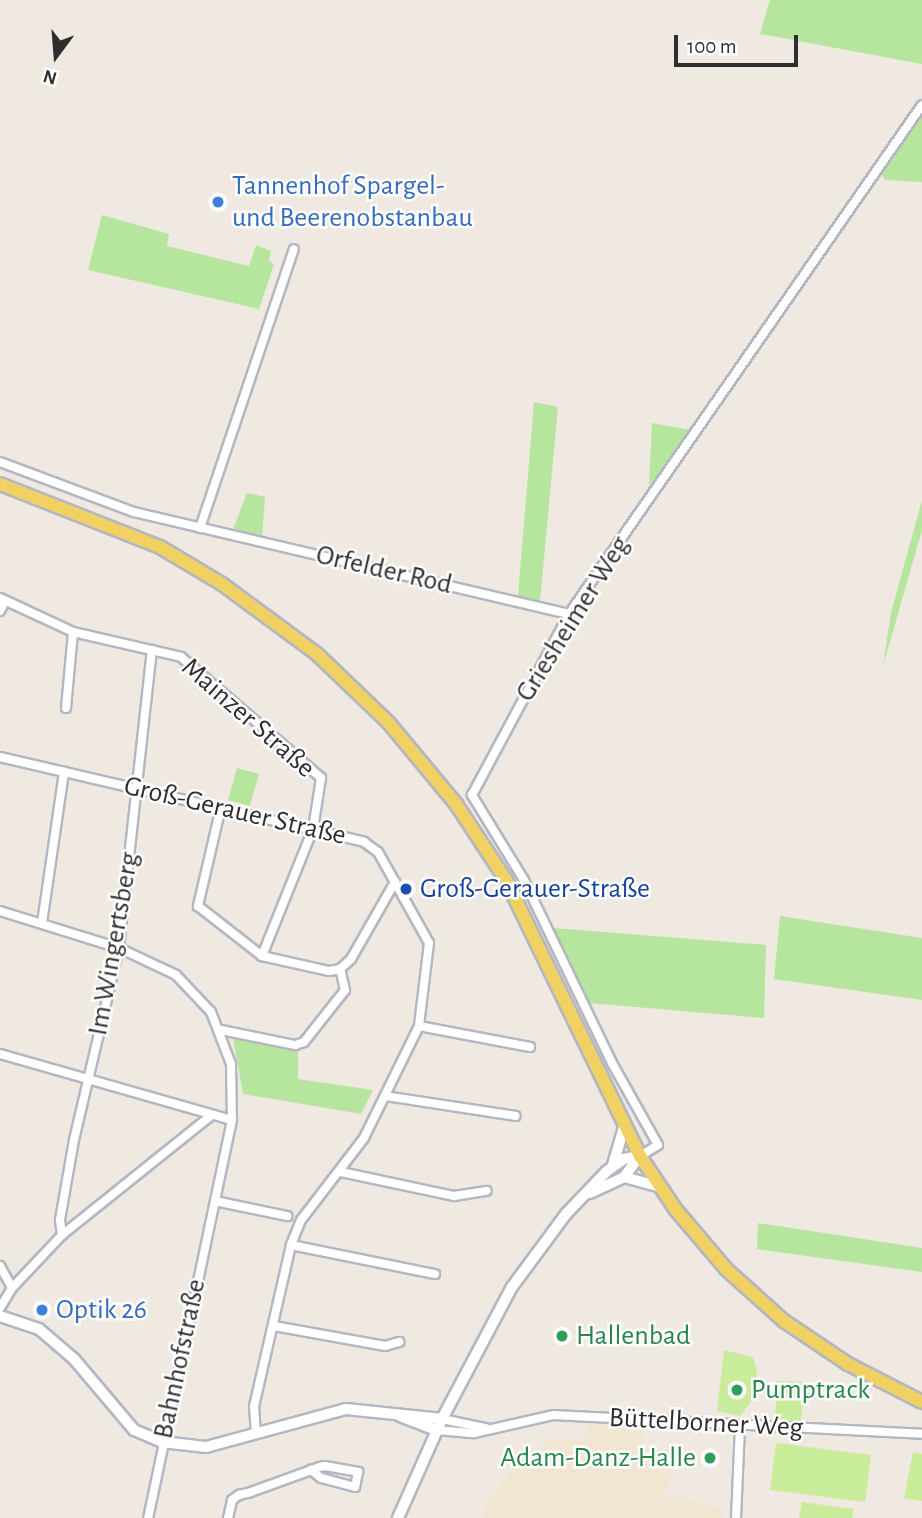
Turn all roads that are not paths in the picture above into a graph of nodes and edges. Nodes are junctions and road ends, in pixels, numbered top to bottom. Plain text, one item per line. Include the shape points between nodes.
1 (922, 104) edge
2 (295, 249) dead end
3 (0, 462) edge
4 (0, 484) edge
5 (200, 527) junction
6 (2, 599) edge
7 (0, 611) edge
8 (569, 614) junction
9 (74, 632) junction
10 (152, 650) junction
11 (66, 708) dead end
12 (0, 757) edge
13 (64, 772) junction
14 (139, 788) junction
15 (222, 807) junction
16 (313, 828) junction
17 (395, 882) junction
18 (0, 911) edge
19 (41, 923) junction
20 (119, 948) junction
21 (262, 956) junction
22 (340, 970) junction
23 (419, 1026) junction
24 (221, 1030) junction
25 (530, 1047) dead end
26 (0, 1054) edge
27 (88, 1082) junction
28 (385, 1096) junction
29 (212, 1115) junction
30 (515, 1115) dead end
31 (232, 1120) junction
32 (625, 1124) junction
33 (640, 1156) junction
34 (613, 1165) junction
35 (341, 1172) junction
36 (624, 1177) junction
37 (658, 1186) junction
38 (487, 1191) dead end
39 (587, 1195) junction
40 (215, 1200) junction
41 (287, 1216) dead end
42 (62, 1235) junction
43 (291, 1245) junction
44 (0, 1266) edge
45 (435, 1274) dead end
46 (12, 1288) junction
47 (0, 1308) edge
48 (0, 1316) edge
49 (274, 1326) junction
50 (399, 1342) dead end
51 (922, 1402) edge
52 (384, 1410) junction
53 (442, 1419) junction
54 (740, 1425) junction
55 (492, 1429) junction
56 (436, 1430) junction
57 (256, 1433) junction
58 (922, 1434) edge
59 (162, 1442) junction
60 (311, 1470) junction
61 (148, 1518) edge
62 (228, 1518) edge
63 (398, 1518) edge
64 (736, 1518) edge

1 - 8 street, Griesheimer Weg
2 - 5 street
3 - 5 street, Orfelder Rod via 134,512
4 - 32 main road via 160,547 222,584 317,654 388,722 456,804 506,880
5 - 8 street, Orfelder Rod
6 - 7 street
6 - 9 street, Mainzer Straße
8 - 33 street, Griesheimer Weg via 472,795 524,880 612,1063 659,1145
9 - 10 street, Mainzer Straße
9 - 11 street
10 - 14 street, Im Wingertsberg
10 - 16 street, Mainzer Straße via 181,657 200,669 321,778
12 - 13 street, Groß-Gerauer Straße
13 - 14 street, Groß-Gerauer Straße
13 - 19 street
14 - 15 street, Groß-Gerauer Straße
14 - 20 street, Im Wingertsberg
15 - 16 street, Groß-Gerauer Straße
15 - 21 street via 198,906
16 - 17 street, Groß-Gerauer Straße via 364,842 378,852
16 - 21 street, Mainzer Straße
17 - 22 street
17 - 23 street, Groß-Gerauer Straße via 429,943
18 - 19 street, Bahnhofstraße
19 - 20 street, Bahnhofstraße
20 - 24 street, Bahnhofstraße via 176,975 211,1012
20 - 27 street, Im Wingertsberg
21 - 22 street
22 - 24 street via 345,990 304,1042 295,1045
23 - 25 street
23 - 28 street, Groß-Gerauer Straße
24 - 31 street, Bahnhofstraße via 231,1064
26 - 27 street
27 - 29 street
27 - 42 street, Im Wingertsberg via 64,1198
28 - 30 street
28 - 35 street, Groß-Gerauer Straße
29 - 31 street
29 - 42 street
31 - 40 street, Bahnhofstraße
32 - 33 main road
32 - 34 main road
33 - 34 main road
33 - 36 main road
33 - 37 main road
34 - 39 main road
35 - 38 street via 454,1196
35 - 43 street, Groß-Gerauer Straße via 301,1220
36 - 37 main road
36 - 39 main road
37 - 51 main road via 726,1269 784,1321 848,1364
39 - 53 main road via 540,1247 512,1287
40 - 41 street
40 - 59 street, Bahnhofstraße
42 - 46 street
43 - 45 street
43 - 49 street, Groß-Gerauer Straße
44 - 46 street
46 - 47 street
48 - 59 main road via 39,1329 74,1359 134,1430
49 - 50 street via 385,1346
49 - 57 street, Groß-Gerauer Straße via 254,1406
52 - 53 main road, Büttelborner Weg
52 - 56 main road, Büttelborner Weg
52 - 57 main road, Büttelborner Weg via 332,1411
53 - 55 street, Büttelborner Weg
53 - 56 main road
54 - 55 street, Büttelborner Weg via 553,1415
54 - 58 street, Büttelborner Weg
54 - 64 street
55 - 56 street, Büttelborner Weg via 456,1434
56 - 63 main road
57 - 59 main road, Büttelborner Weg via 206,1447
59 - 61 street, Bahnhofstraße
60 - 60 street via 331,1465 358,1472 355,1487 321,1478
60 - 62 street via 236,1496

